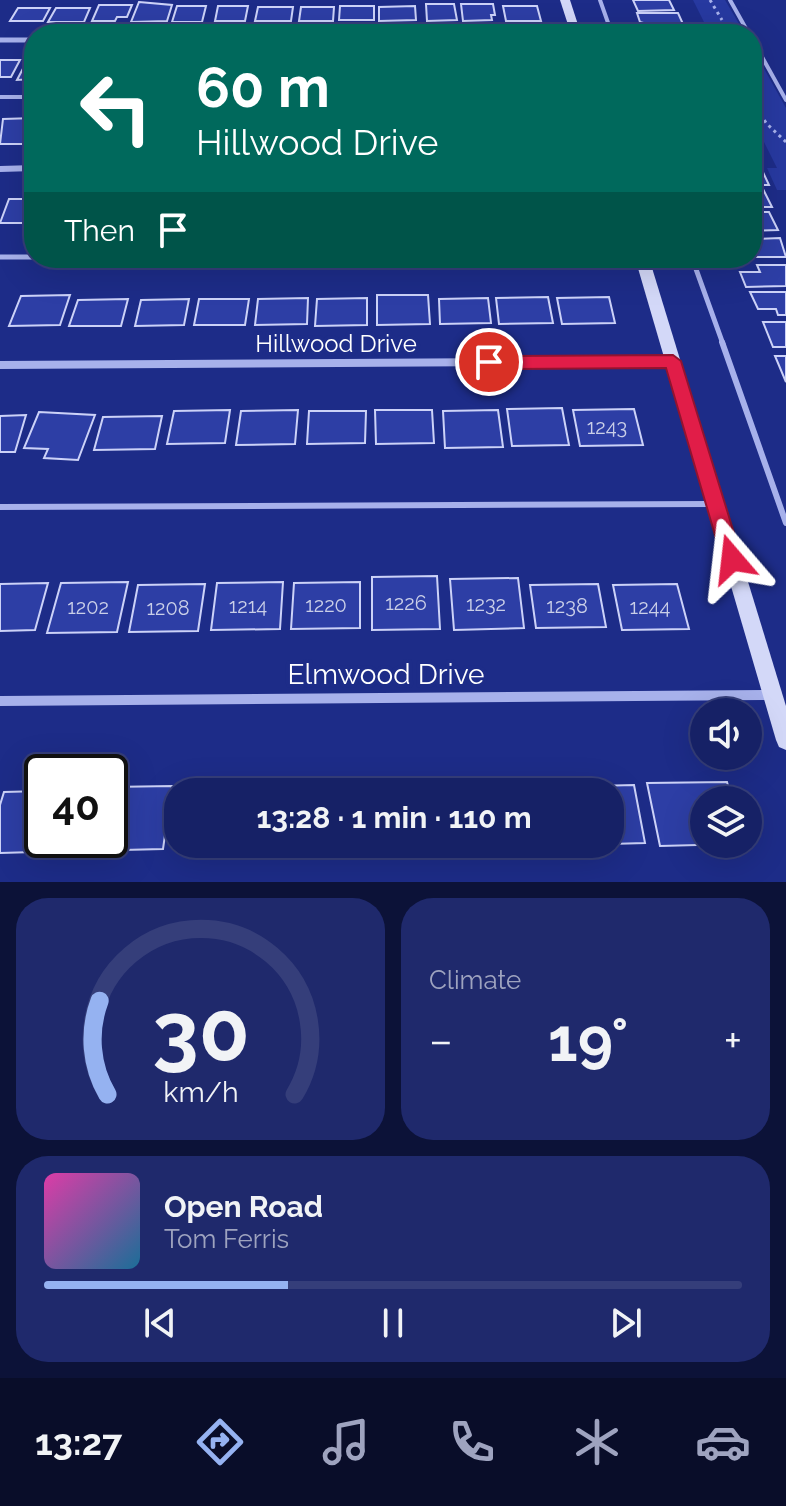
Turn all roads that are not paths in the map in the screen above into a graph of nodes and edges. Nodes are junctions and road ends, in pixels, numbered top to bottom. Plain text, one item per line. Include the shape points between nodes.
1 (565, 0) edge
2 (600, 0) edge
3 (730, 0) edge
4 (573, 24) edge
5 (608, 24) edge
6 (744, 24) edge
7 (0, 40) edge
8 (24, 40) edge
9 (762, 56) edge
10 (0, 97) edge
11 (24, 97) edge
12 (786, 100) edge
13 (24, 168) edge
14 (0, 169) edge
15 (0, 257) edge
16 (24, 257) edge
17 (645, 268) edge
18 (696, 268) edge
19 (673, 361) junction
20 (0, 365) edge
21 (716, 504) junction
22 (0, 507) edge
23 (786, 523) edge
24 (779, 695) edge
25 (0, 701) edge
26 (786, 740) edge

1 - 4 street
2 - 5 lane
3 - 6 lane
7 - 8 street
9 - 12 lane
10 - 11 lane
13 - 14 street
15 - 16 lane
17 - 19 street
18 - 23 lane
19 - 20 street, Hillwood Drive
19 - 21 street
21 - 22 lane
21 - 24 street
24 - 25 street, Elmwood Drive
24 - 26 street

